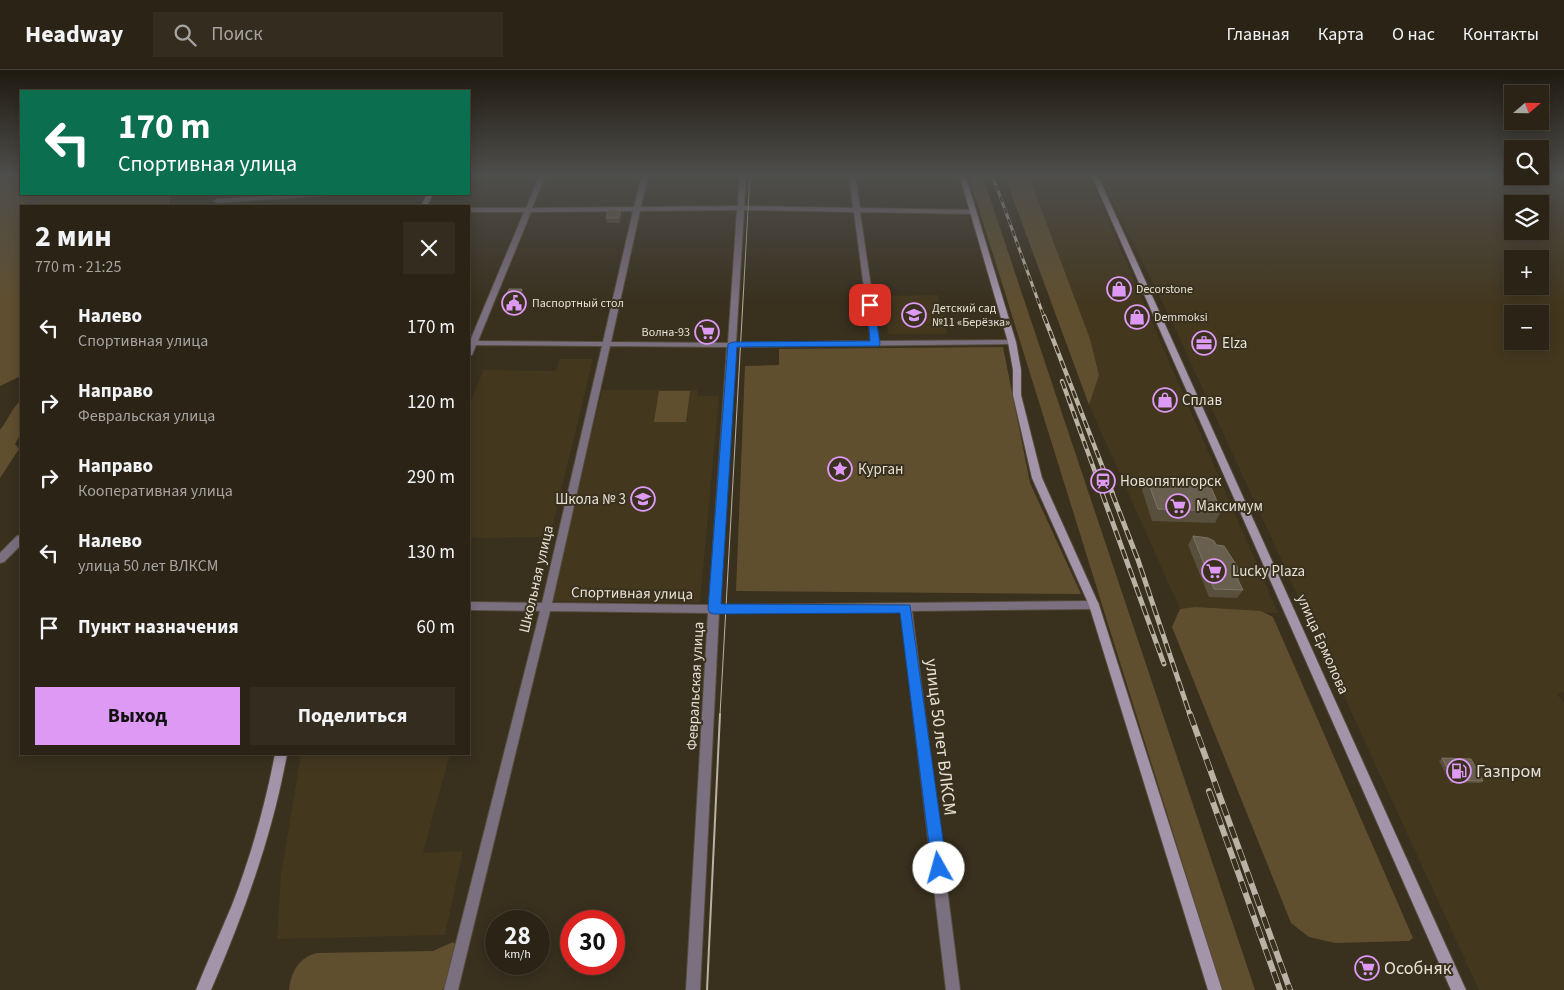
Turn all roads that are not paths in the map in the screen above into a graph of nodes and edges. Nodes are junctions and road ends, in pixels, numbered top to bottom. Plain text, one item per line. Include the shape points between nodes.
1 (524, 217) edge
2 (634, 217) edge
3 (740, 217) edge
4 (857, 217) edge
5 (975, 217) edge
6 (1113, 217) edge
7 (1012, 342) junction
8 (471, 343) edge
9 (604, 344) junction
10 (733, 344) junction
11 (875, 344) junction
12 (20, 539) edge
13 (0, 559) edge
14 (1094, 605) junction
15 (470, 606) edge
16 (546, 607) junction
17 (906, 608) junction
18 (714, 609) junction
19 (281, 755) edge
20 (203, 990) edge
21 (451, 990) edge
22 (692, 990) edge
23 (953, 990) edge
24 (1215, 990) edge
25 (1459, 990) edge

1 - 8 street
2 - 9 street, Школьная улица
3 - 10 street, Февральская улица
4 - 11 street
5 - 7 street
6 - 25 street, улица Ермолова
7 - 11 street
7 - 14 street via 1017,395 1037,478
8 - 9 street
9 - 10 street
9 - 16 street, Школьная улица
10 - 11 street
10 - 18 street, Февральская улица
12 - 13 street
14 - 17 street, Спортивная улица
14 - 24 street
15 - 16 street, Спортивная улица
16 - 18 street, Спортивная улица
16 - 21 street, Школьная улица
17 - 18 street, Спортивная улица
17 - 23 street, улица 50 лет ВЛКСМ
18 - 22 street, Февральская улица
19 - 20 street via 272,803 257,854

